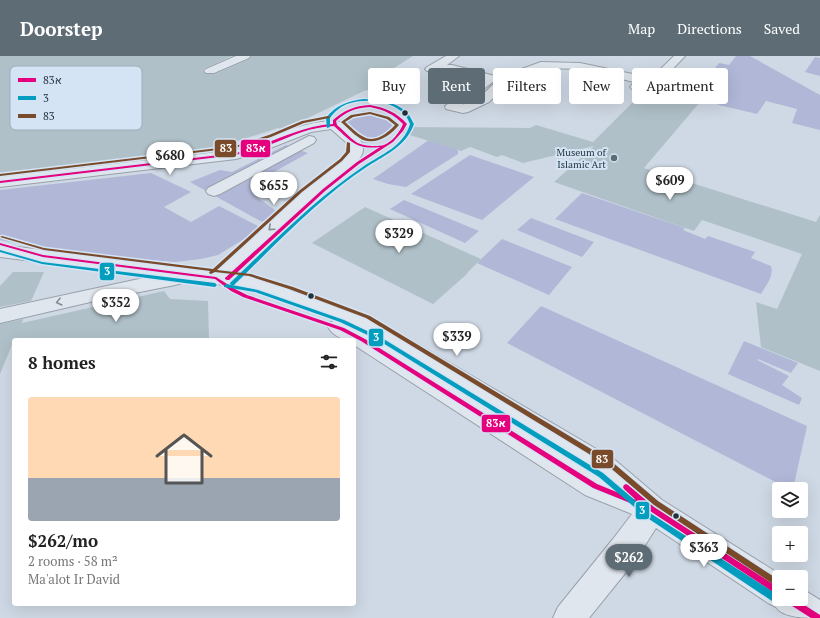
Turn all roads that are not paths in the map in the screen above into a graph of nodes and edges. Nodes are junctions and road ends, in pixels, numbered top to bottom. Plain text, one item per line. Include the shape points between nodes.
1 (220, 56) edge
2 (454, 56) edge
3 (680, 56) edge
4 (240, 58) edge
5 (210, 71) dead end
6 (309, 140) dead end
7 (0, 182) edge
8 (214, 191) dead end
9 (0, 251) edge
10 (204, 277) junction
11 (0, 316) edge
12 (652, 509) junction
13 (772, 587) edge
14 (800, 606) edge
15 (569, 618) edge
16 (818, 618) edge

1 - 4 street
2 - 3 street via 432,68 452,68 491,79 451,106 463,109 485,99 506,79 541,65 580,66 642,80 636,87 646,90
4 - 5 street
6 - 8 street
7 -> 10 street via 236,154 315,126 335,125 355,144 355,154 346,165
9 - 10 street
10 -> 11 street via 99,293
10 - 12 street via 245,296 342,329 595,486
12 - 13 street
12 - 15 street via 624,550
14 - 16 street

